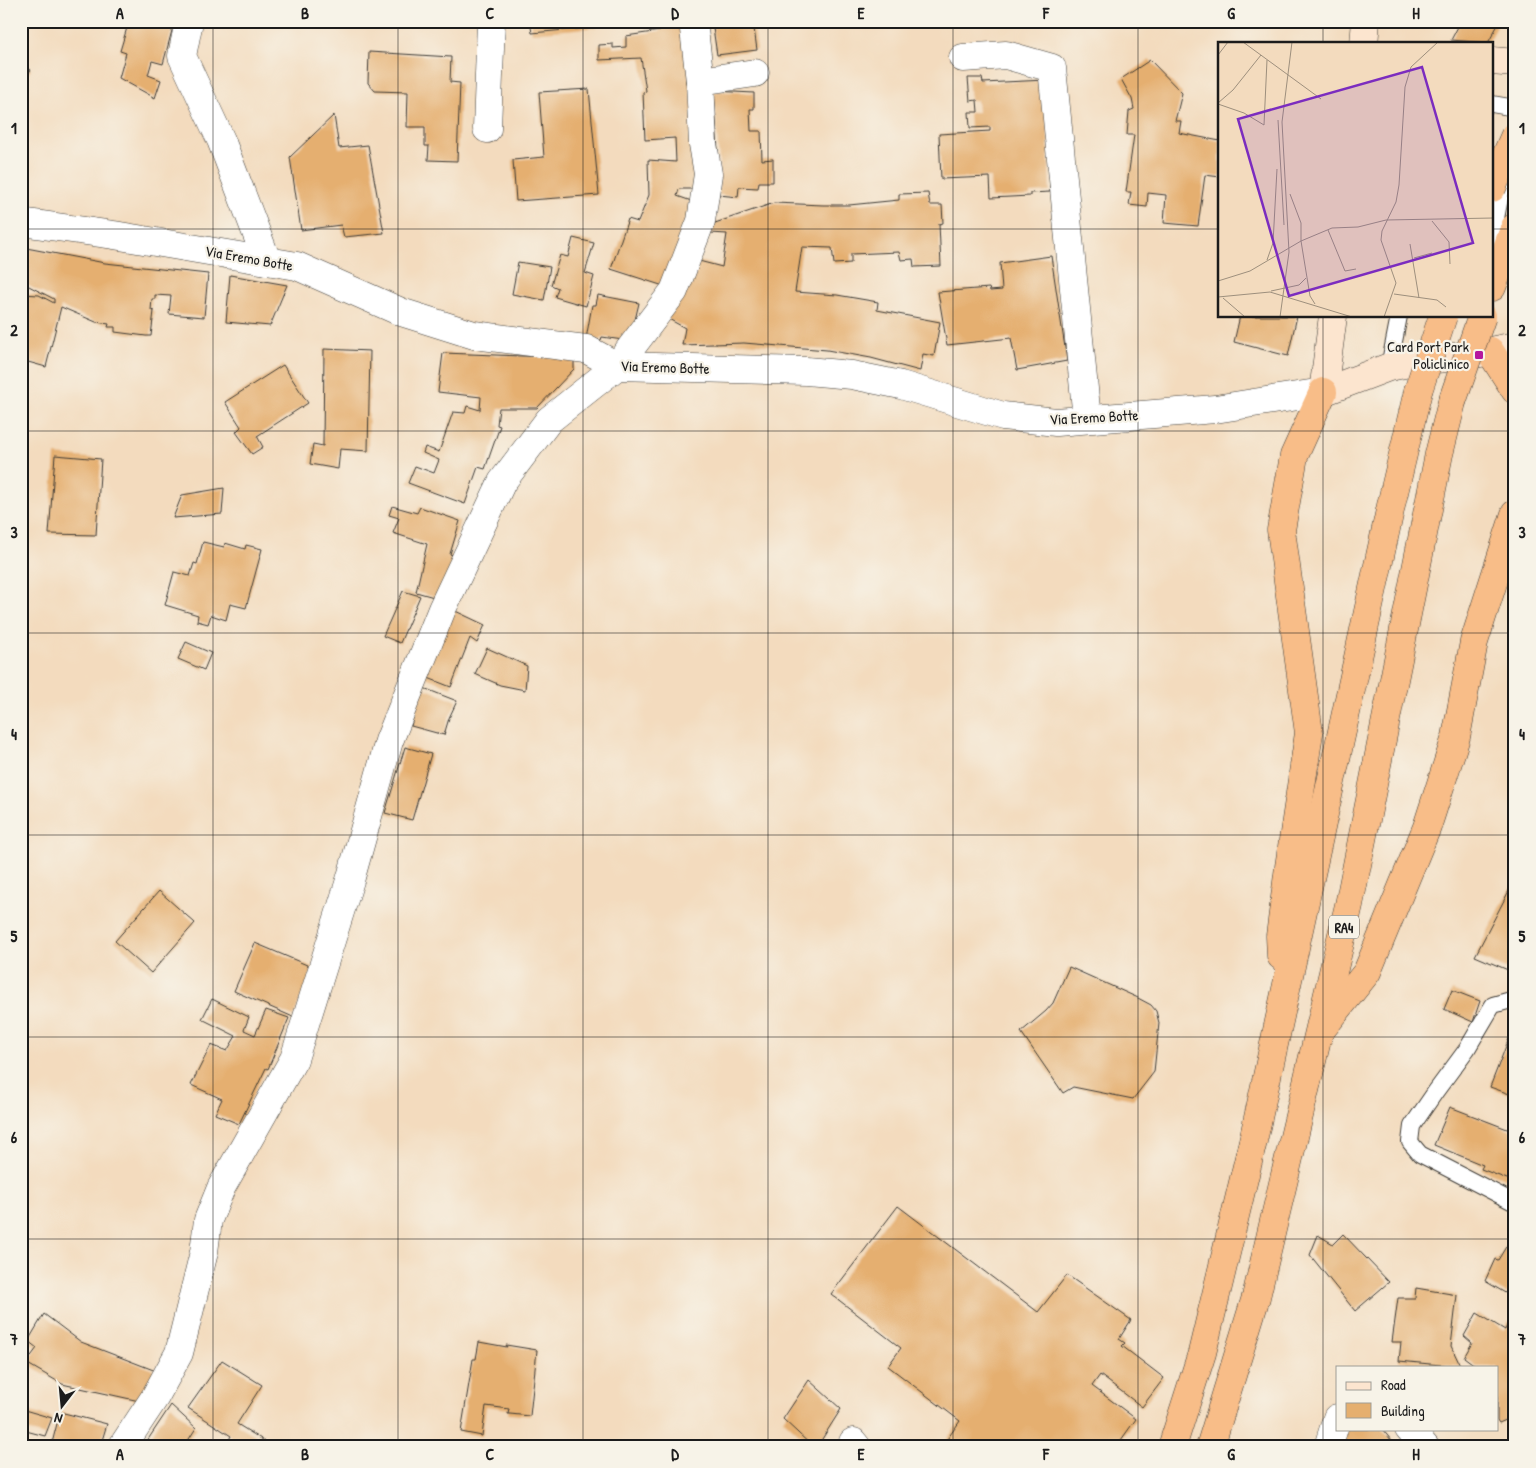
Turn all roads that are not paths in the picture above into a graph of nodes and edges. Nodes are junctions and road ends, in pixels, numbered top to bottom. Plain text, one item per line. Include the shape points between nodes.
1 (188, 21) edge
2 (491, 21) edge
3 (693, 21) edge
4 (1366, 21) edge
5 (1364, 42) edge
6 (963, 58) dead end
7 (1494, 61) edge
8 (1515, 63) edge
9 (756, 73) dead end
10 (700, 81) junction
11 (1494, 104) edge
12 (1515, 108) edge
13 (1515, 122) edge
14 (487, 129) dead end
15 (1515, 135) edge
16 (1494, 183) edge
17 (21, 222) edge
18 (1515, 227) edge
19 (1494, 229) edge
20 (267, 261) junction
21 (1494, 282) edge
22 (1333, 318) edge
23 (1399, 318) edge
24 (1442, 318) edge
25 (1478, 318) edge
26 (1481, 318) edge
27 (1491, 350) edge
28 (617, 366) junction
29 (1390, 368) junction
30 (1515, 390) edge
31 (1323, 392) junction
32 (1087, 419) junction
33 (1515, 514) edge
34 (1515, 1001) edge
35 (1283, 1009) junction
36 (1320, 1031) junction
37 (1515, 1204) edge
38 (1336, 1421) edge
39 (1410, 1430) edge
40 (122, 1447) edge
41 (1172, 1447) edge
42 (1210, 1447) edge
43 (1328, 1447) edge
44 (1425, 1447) edge

1 - 20 street via 182,56 221,140
2 - 14 street
3 - 10 street
4 - 5 street
6 - 32 street via 1006,55 1052,68
7 - 8 street
9 - 10 street
10 - 28 street via 708,174 701,221 674,291
11 - 12 lane
13 - 19 lane
15 - 16 highway, bridge
17 - 20 street, Via Eremo Botte
18 - 21 highway
20 - 28 street, Via Eremo Botte via 297,266 401,312 474,335 586,349
22 - 31 street
23 - 29 lane
24 - 35 highway, bridge via 1418,391 1390,510
25 - 27 lane
26 - 36 highway, RA4, bridge via 1452,402 1439,454 1349,905
27 - 29 street
27 - 30 highway
28 - 32 street, Via Eremo Botte via 852,375 901,385 1003,416 1056,422
28 - 40 street via 549,420 502,482 446,601 389,741 352,877 294,1059 221,1188 208,1220 204,1252 179,1353
29 - 31 street
31 - 32 street, Via Eremo Botte via 1215,409
31 - 35 highway via 1294,456 1281,530 1309,733 1280,936
33 - 36 highway via 1474,642 1456,737 1427,827 1367,972
34 - 37 lane via 1493,1005 1467,1049 1412,1126 1410,1142 1420,1154
35 - 41 highway via 1202,1353
36 - 42 highway, RA4 via 1256,1297
38 - 43 street
39 - 44 street

